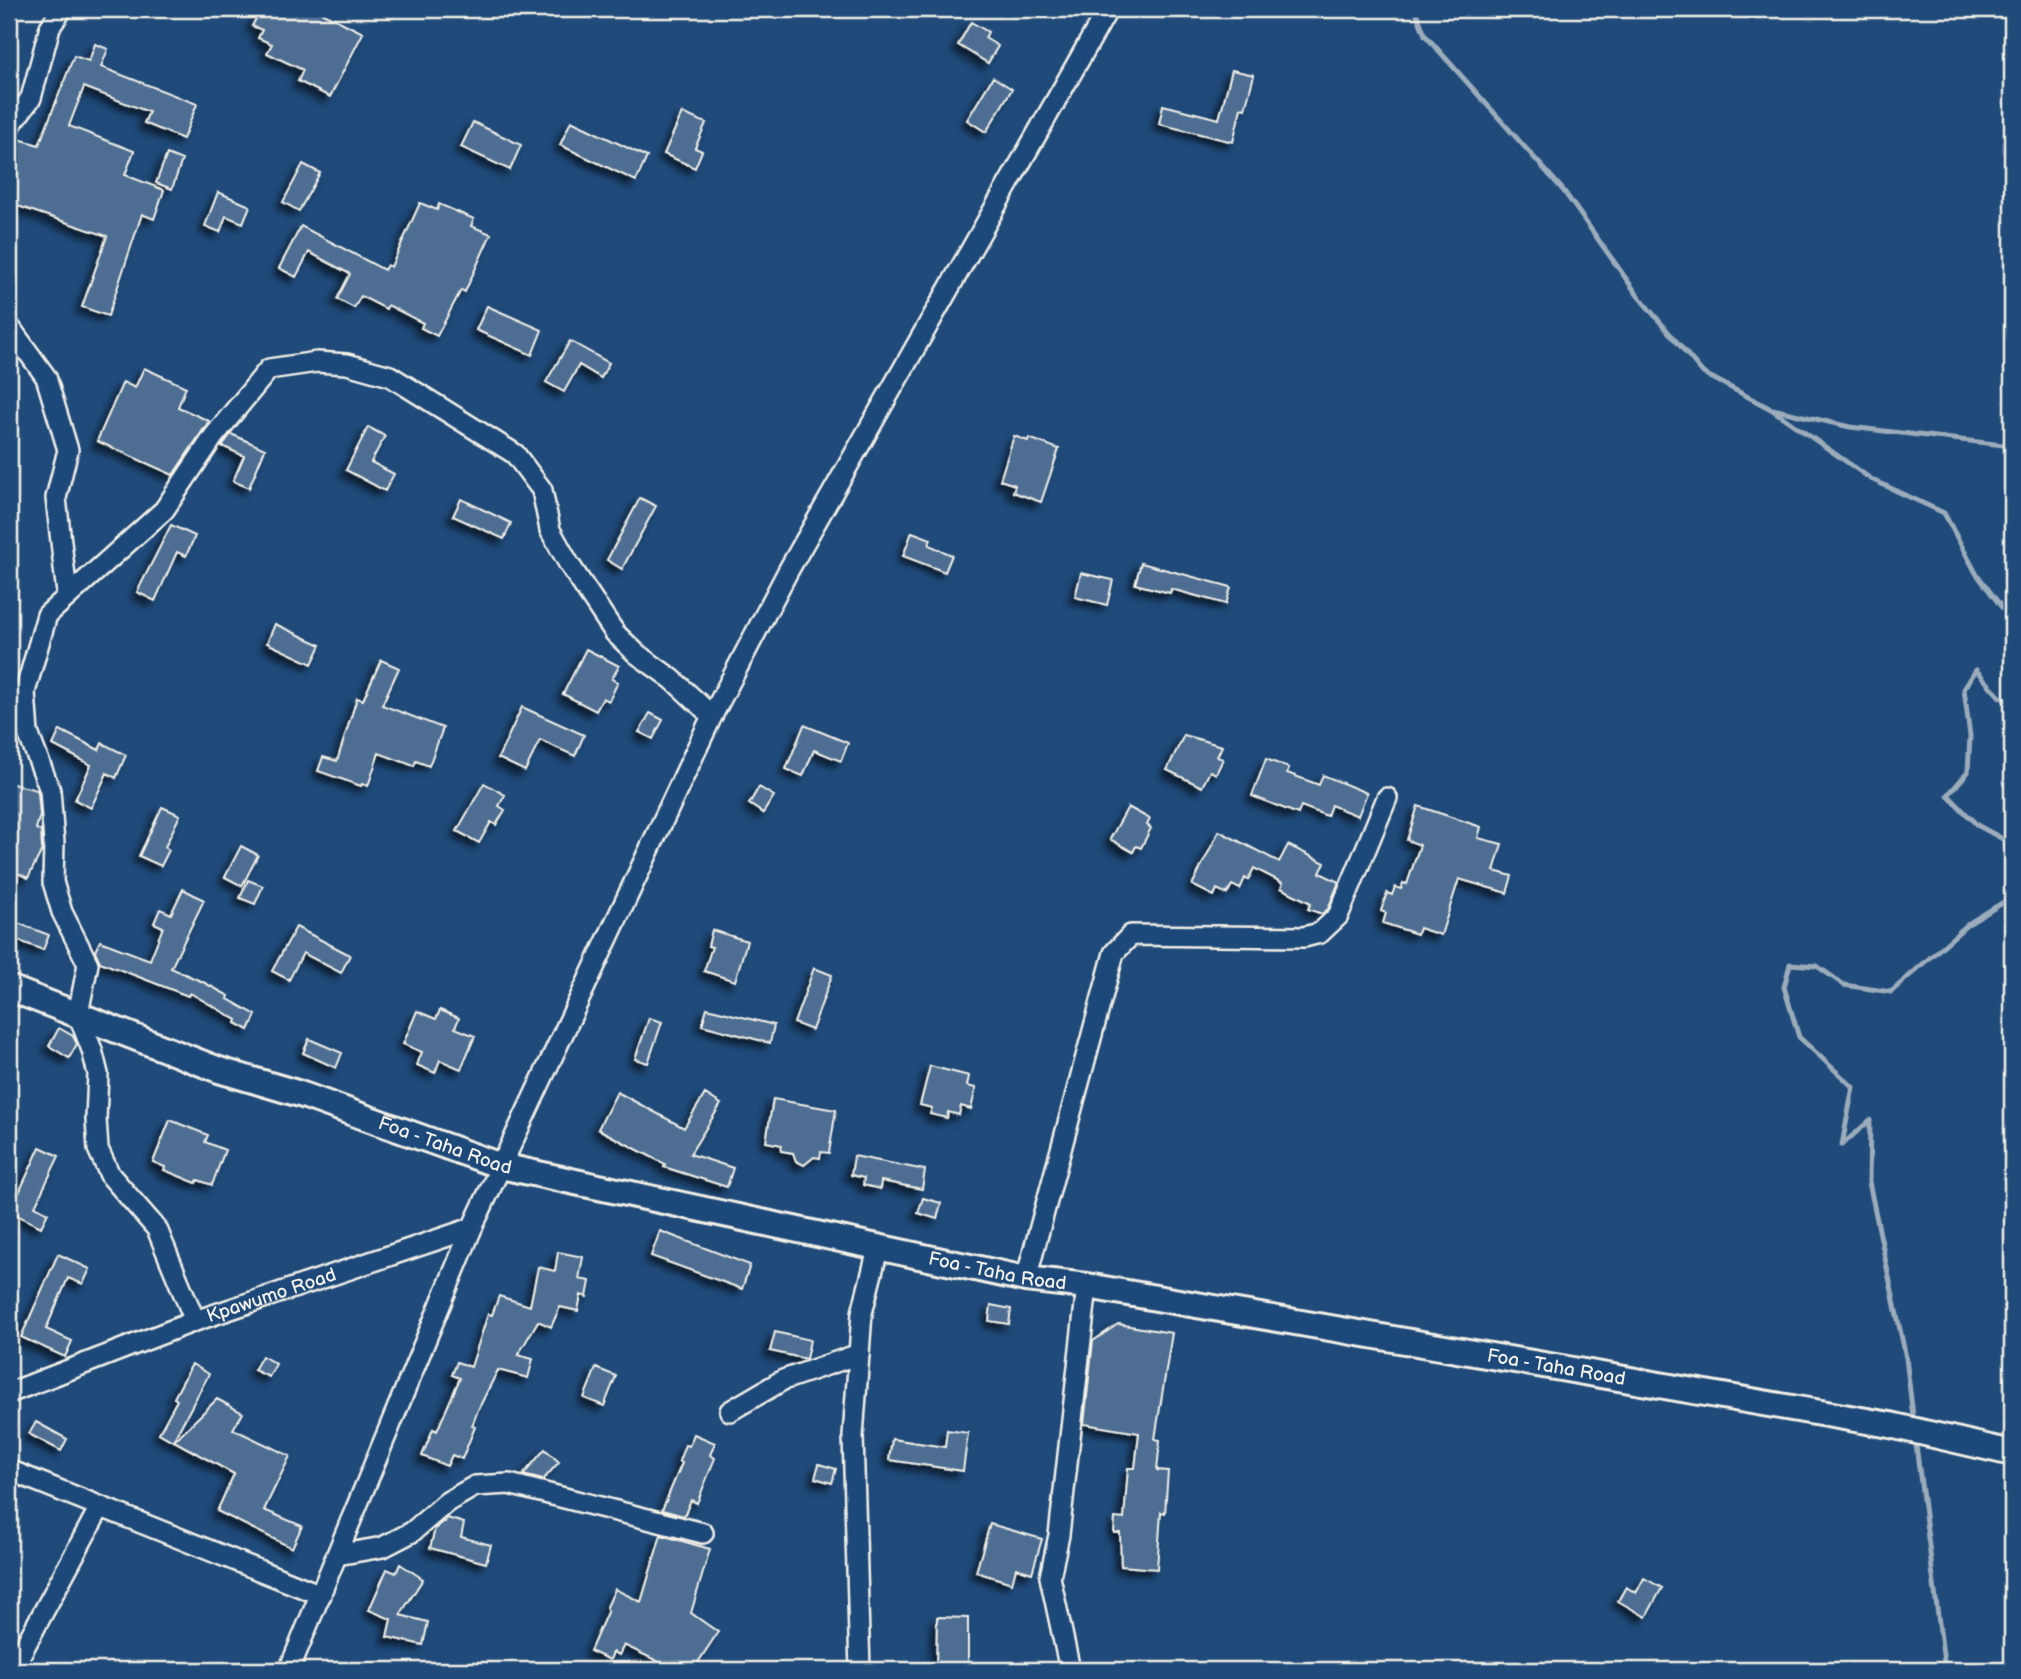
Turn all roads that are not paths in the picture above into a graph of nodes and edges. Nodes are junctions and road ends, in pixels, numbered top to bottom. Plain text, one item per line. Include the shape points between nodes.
1 (62, 9) edge
2 (1108, 9) edge
3 (9, 127) edge
4 (9, 326) edge
5 (67, 594) junction
6 (712, 716) junction
7 (1387, 798) dead end
8 (9, 988) edge
9 (78, 1014) junction
10 (501, 1166) junction
11 (472, 1228) junction
12 (878, 1249) junction
13 (1026, 1279) junction
14 (1087, 1286) junction
15 (195, 1321) junction
16 (859, 1354) junction
17 (9, 1393) edge
18 (730, 1411) dead end
19 (2012, 1453) edge
20 (9, 1470) edge
21 (100, 1507) junction
22 (703, 1533) dead end
23 (337, 1555) junction
24 (321, 1595) junction
25 (12, 1670) edge
26 (289, 1670) edge
27 (860, 1670) edge
28 (1070, 1670) edge

1 - 3 street via 50,27 31,98
2 - 6 street via 788,570
4 - 5 street via 46,377 68,450 56,498
5 - 6 street via 164,510 214,436 269,369 317,362 347,364 390,376 515,454 542,490 550,530 615,634
5 - 9 street via 47,615 25,692 28,733 50,790 53,882 88,964
6 - 10 street
7 - 13 street via 1338,916 1320,933 1304,937 1130,935 1114,953
8 - 9 street, Foa - Taha Road
9 - 10 street, Foa - Taha Road via 219,1070
9 - 15 street via 98,1074 98,1149 110,1175 158,1230
10 - 11 street
10 - 12 street, Foa - Taha Road
11 - 15 street, Kpawumo Road
11 - 23 street
12 - 13 street, Foa - Taha Road
12 - 16 street via 862,1313
13 - 14 street, Foa - Taha Road
14 - 19 street, Foa - Taha Road via 1890,1425
14 - 28 street via 1059,1535 1050,1577
15 - 17 street, Kpawumo Road
16 - 18 street via 783,1380
16 - 27 street via 853,1437
20 - 21 street
21 - 24 street
21 - 25 street
22 - 23 street via 509,1484 475,1486 383,1548
23 - 24 street
24 - 26 street

